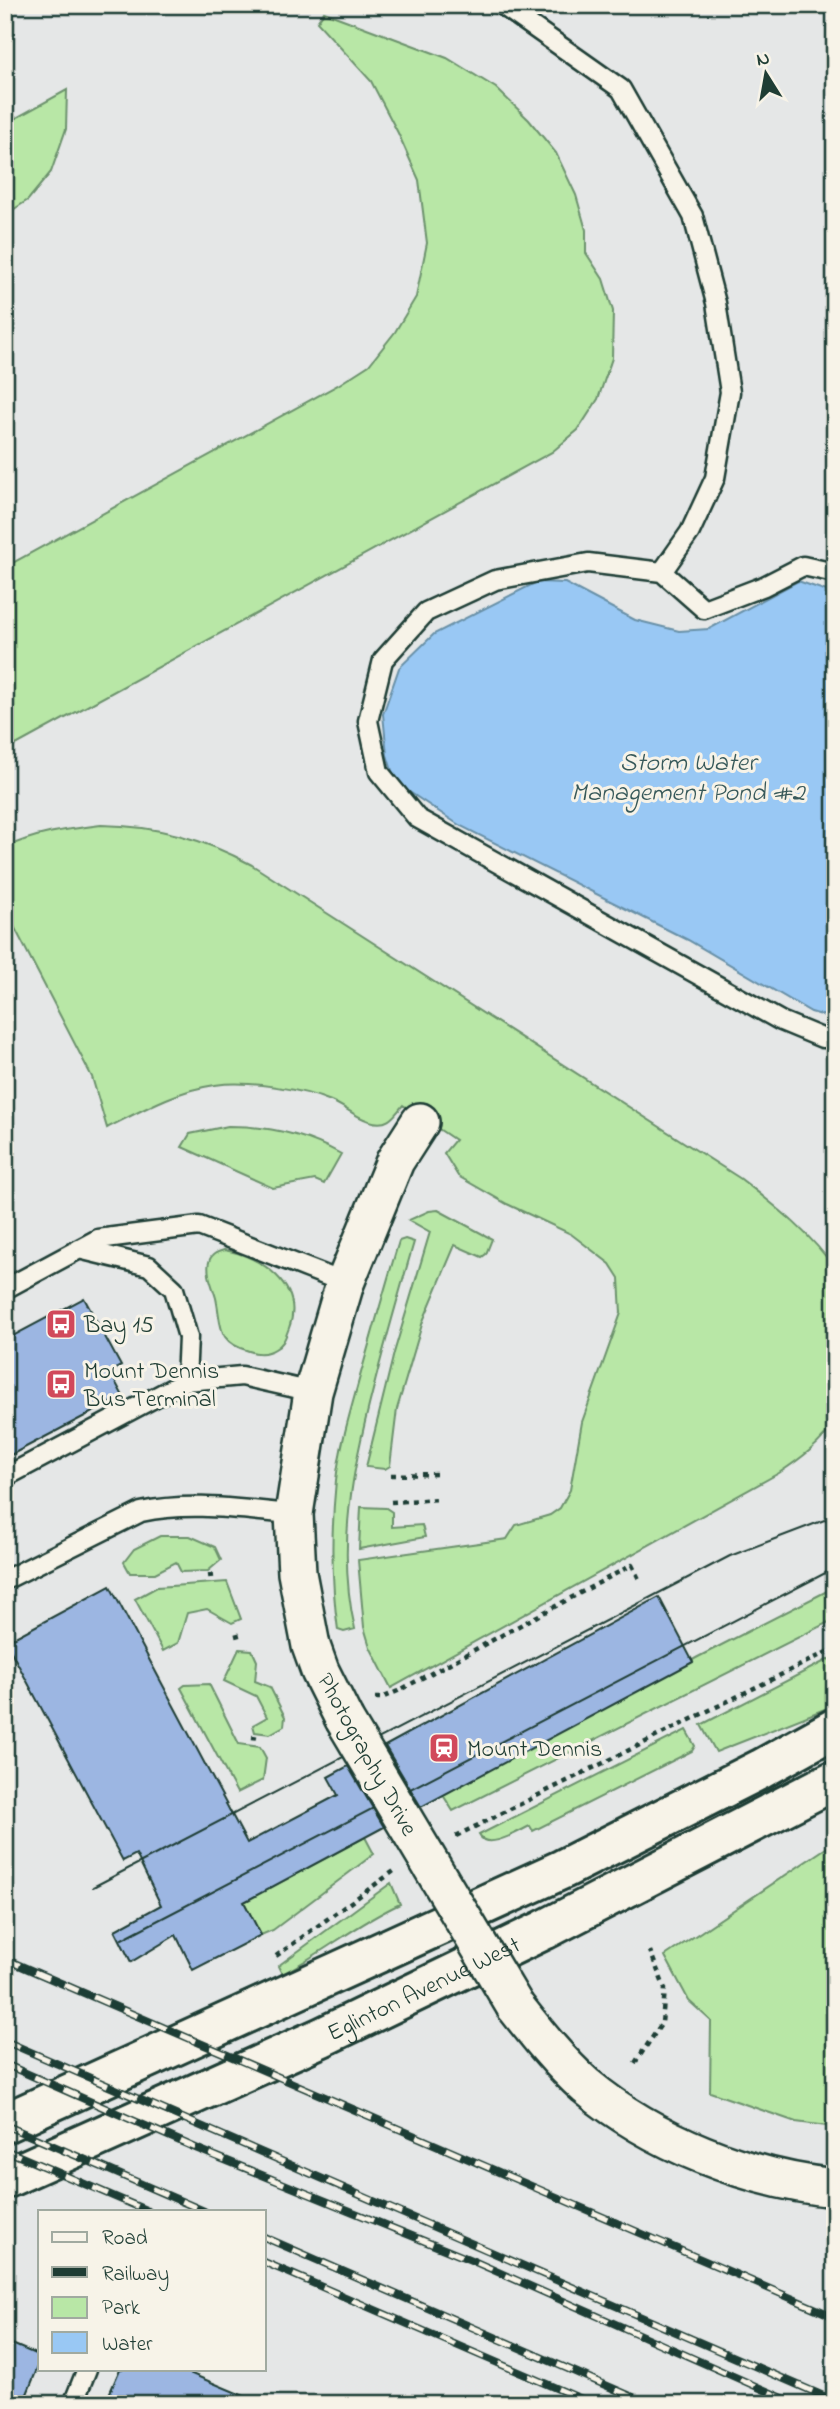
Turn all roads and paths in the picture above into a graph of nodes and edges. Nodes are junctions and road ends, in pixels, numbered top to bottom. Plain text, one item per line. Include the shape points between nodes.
1 (502, 5) edge
2 (662, 572) junction
3 (835, 573) edge
4 (835, 1038) edge
5 (420, 1122) dead end
6 (79, 1249) junction
7 (345, 1283) junction
8 (5, 1289) edge
9 (186, 1381) junction
10 (313, 1392) junction
11 (438, 1474) dead end
12 (391, 1475) dead end
13 (5, 1477) edge
14 (440, 1499) dead end
15 (391, 1502) dead end
16 (294, 1514) junction
17 (218, 1575) dead end
18 (208, 1576) dead end
19 (639, 1579) dead end
20 (5, 1580) edge
21 (243, 1634) dead end
22 (235, 1636) dead end
23 (374, 1698) dead end
24 (835, 1728) edge
25 (252, 1737) dead end
26 (260, 1738) dead end
27 (835, 1780) edge
28 (650, 1951) dead end
29 (635, 2063) dead end
30 (5, 2123) edge
31 (5, 2179) edge
32 (835, 2188) edge
33 (87, 2370) edge
34 (73, 2404) edge

1 - 2 lane via 621,89 693,216 716,303 730,392 715,478 690,531
2 - 3 lane via 704,609 803,566
2 - 4 lane via 587,563 495,580 426,612 383,660 368,721 379,772 417,818 781,1021 822,1038
5 - 7 street, Photography Drive via 395,1161
6 - 7 lane via 98,1239 199,1226
6 - 8 lane
6 - 9 lane via 149,1266 174,1289 188,1337
7 - 10 street, Photography Drive
9 - 10 lane via 242,1376
9 - 13 lane
10 - 16 street, Photography Drive
11 - 12 path
14 - 15 path
16 - 20 lane via 186,1506 141,1512
16 - 32 street, Photography Drive, bridge via 297,1573 310,1646 320,1671 515,2006 544,2044 587,2086 684,2148 787,2181
17 - 18 path
19 - 23 path via 632,1565 398,1691
21 - 22 path
24 - 30 main road, Eglinton Avenue West via 563,1869
25 - 26 path
27 - 31 main road, Eglinton Avenue West via 544,1930 334,2031
28 - 29 path via 665,1989 662,2023
33 - 34 lane

